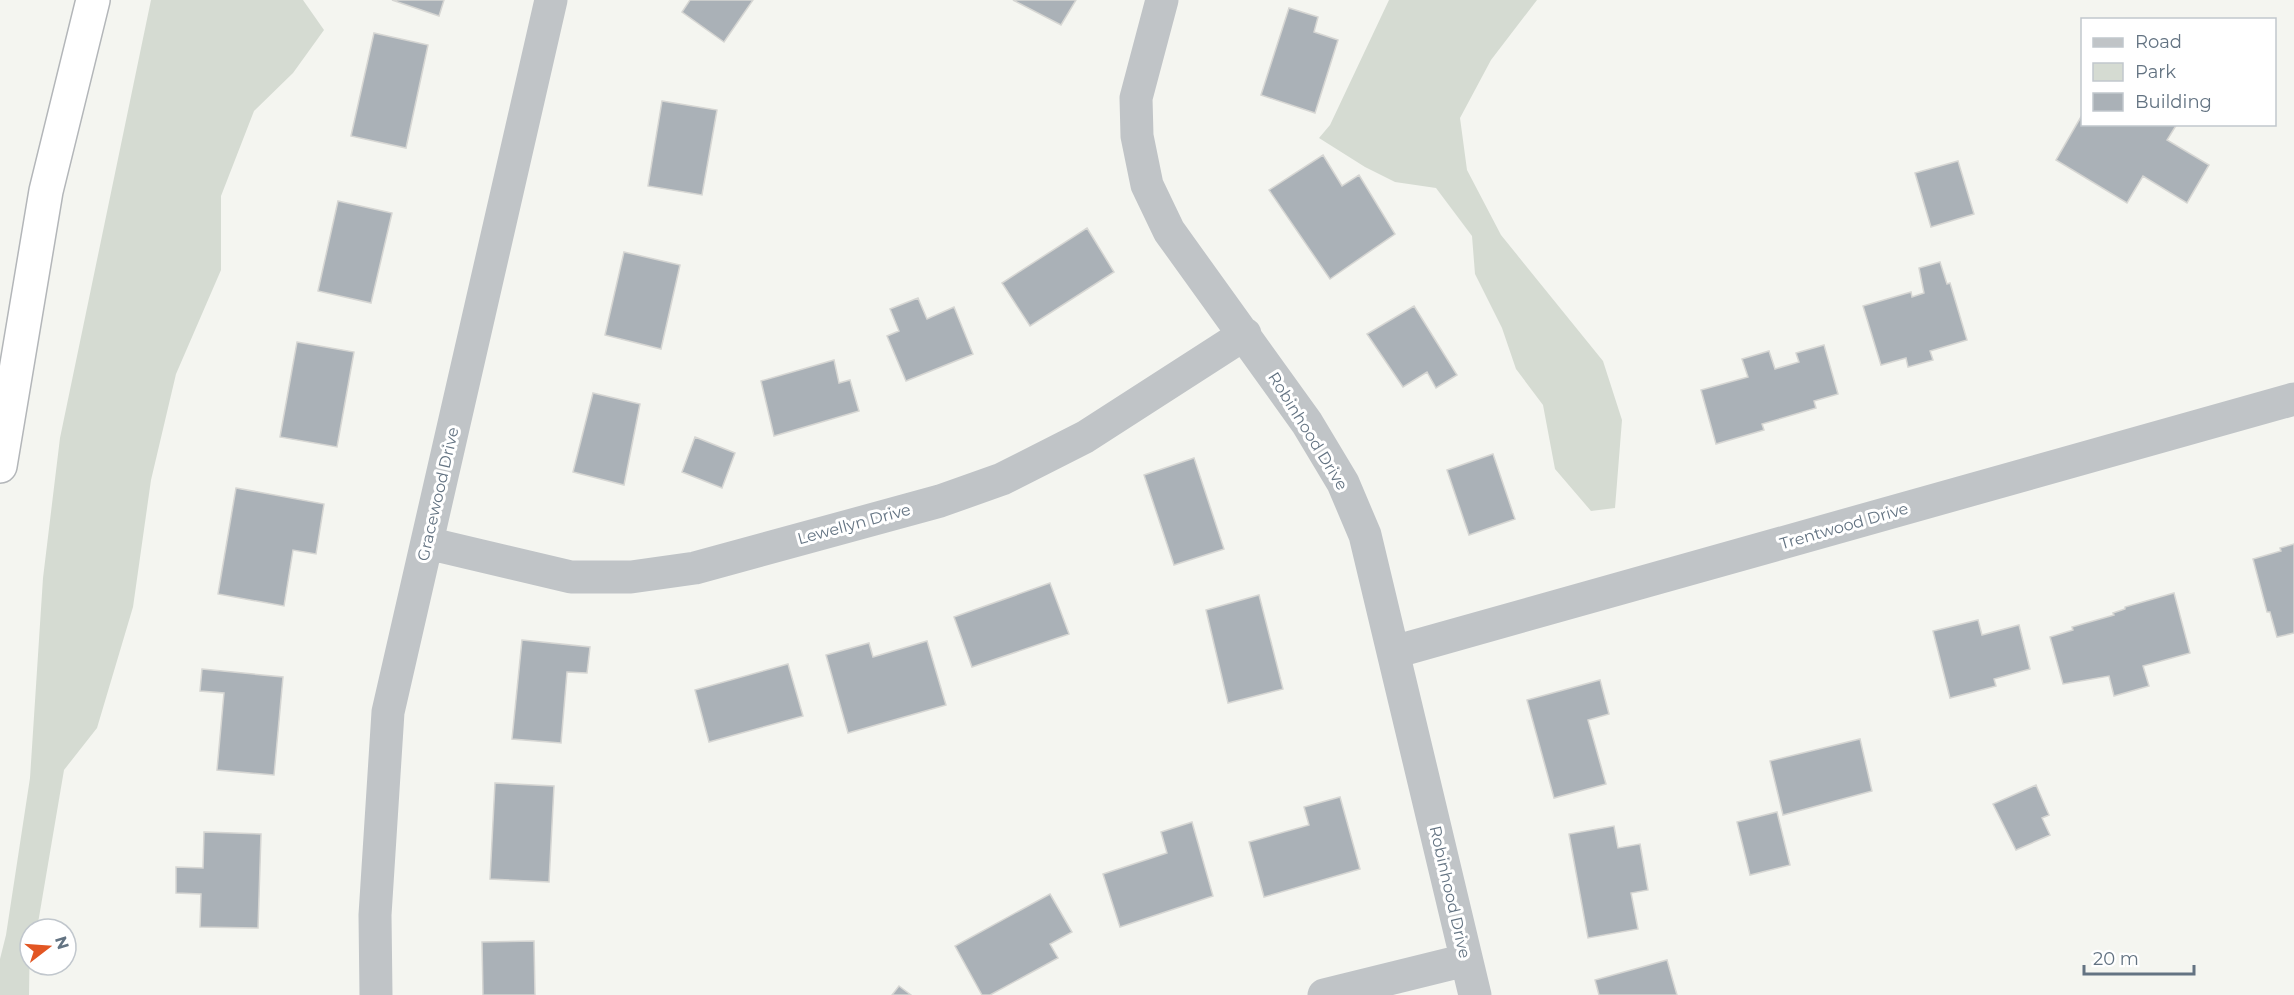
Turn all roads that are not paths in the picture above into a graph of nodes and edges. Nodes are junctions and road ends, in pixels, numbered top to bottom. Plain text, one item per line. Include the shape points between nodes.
1 (93, 0) edge
2 (551, 0) edge
3 (1162, 0) edge
4 (1245, 334) junction
5 (2294, 399) edge
6 (0, 466) edge
7 (427, 543) junction
8 (1394, 652) junction
9 (1466, 960) junction
10 (376, 995) edge
11 (1324, 995) edge
12 (1475, 995) edge

1 - 6 highway via 46,191
2 - 7 street, Gracewood Drive
3 - 4 street, Robinhood Drive via 1136,98 1137,136 1147,185 1169,231
4 - 7 street, Lewellyn Drive via 1085,437 1002,479 940,501 695,568 631,577 571,577
4 - 8 street, Robinhood Drive via 1344,483 1365,535
5 - 8 street, Trentwood Drive
7 - 10 street, Gracewood Drive via 388,712 375,915
8 - 9 street, Robinhood Drive
9 - 11 street
9 - 12 street, Robinhood Drive

